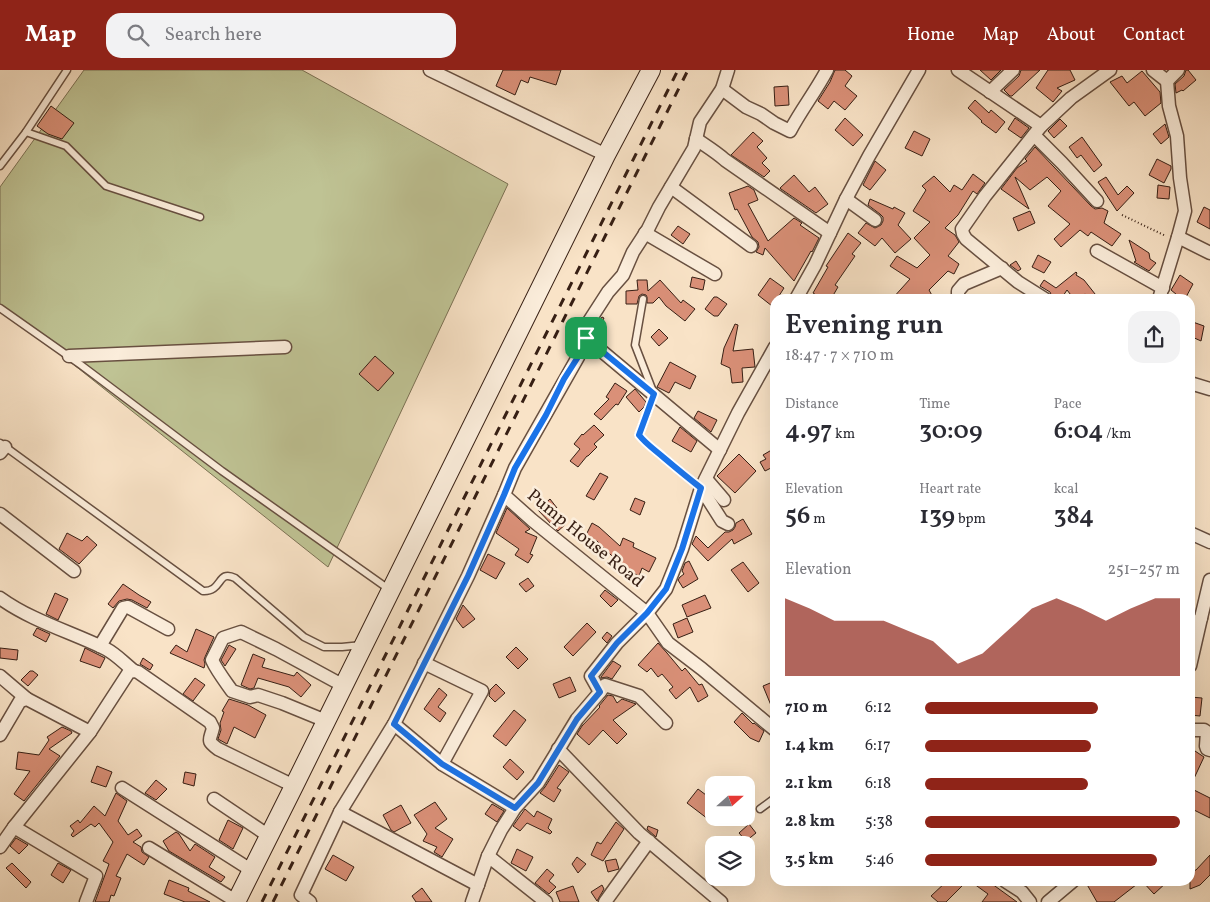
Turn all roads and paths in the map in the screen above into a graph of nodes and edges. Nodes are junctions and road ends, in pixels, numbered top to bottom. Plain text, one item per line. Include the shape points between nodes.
1 (67, 70) edge
2 (430, 70) edge
3 (651, 70) edge
4 (728, 70) edge
5 (827, 70) edge
6 (919, 70) edge
7 (958, 70) edge
8 (1013, 70) edge
9 (1110, 70) edge
10 (1153, 70) edge
11 (1178, 70) edge
12 (1167, 81) junction
13 (722, 89) junction
14 (990, 92) junction
15 (1038, 130) junction
16 (26, 132) junction
17 (696, 138) junction
18 (606, 155) junction
19 (0, 166) edge
20 (671, 187) junction
21 (846, 199) junction
22 (1097, 201) dead end
23 (1122, 215) dead end
24 (200, 217) dead end
25 (875, 220) dead end
26 (830, 232) junction
27 (645, 233) junction
28 (1177, 239) junction
29 (750, 246) dead end
30 (1097, 251) dead end
31 (1210, 254) edge
32 (1002, 268) junction
33 (716, 274) dead end
34 (1161, 293) edge
35 (799, 294) edge
36 (958, 294) edge
37 (1037, 294) edge
38 (643, 299) dead end
39 (0, 308) edge
40 (586, 338) junction
41 (285, 347) dead end
42 (69, 356) junction
43 (770, 356) edge
44 (1195, 385) edge
45 (1210, 389) edge
46 (654, 394) junction
47 (2, 447) edge
48 (720, 450) junction
49 (704, 484) junction
50 (504, 495) junction
51 (724, 500) dead end
52 (0, 514) edge
53 (728, 524) dead end
54 (1195, 535) edge
55 (1210, 542) edge
56 (74, 571) dead end
57 (1210, 580) edge
58 (391, 590) junction
59 (0, 598) edge
60 (647, 613) junction
61 (1200, 618) junction
62 (1195, 623) edge
63 (168, 629) dead end
64 (1195, 642) edge
65 (364, 645) junction
66 (100, 646) junction
67 (424, 663) junction
68 (134, 671) junction
69 (0, 676) edge
70 (344, 686) junction
71 (600, 692) junction
72 (27, 699) junction
73 (326, 721) junction
74 (394, 724) junction
75 (666, 724) dead end
76 (770, 726) edge
77 (1195, 730) edge
78 (90, 732) junction
79 (0, 735) edge
80 (558, 749) junction
81 (1210, 750) edge
82 (442, 764) junction
83 (294, 786) junction
84 (122, 788) dead end
85 (214, 800) dead end
86 (770, 802) edge
87 (515, 808) junction
88 (760, 809) dead end
89 (340, 812) junction
90 (14, 827) junction
91 (270, 836) junction
92 (649, 841) junction
93 (0, 847) edge
94 (149, 848) dead end
95 (488, 856) junction
96 (251, 870) junction
97 (478, 885) junction
98 (1013, 886) edge
99 (1067, 886) edge
100 (1028, 901) edge
101 (86, 902) edge
102 (236, 902) edge
103 (310, 902) edge
104 (472, 902) edge
105 (546, 902) edge
106 (605, 902) edge
107 (721, 902) edge
108 (1048, 902) edge

1 - 16 lane
2 - 18 street
3 - 18 main road
4 - 13 street
5 - 13 street via 790,131 746,107
6 - 21 street
7 - 14 street
8 - 14 street
9 - 15 street via 1071,98
10 - 12 street
11 - 12 street
12 - 28 street via 1185,211
13 - 17 street via 700,122
14 - 15 street
15 - 22 street
15 - 32 street via 962,229 966,239
16 - 19 lane
16 - 24 lane via 66,146 106,186
17 - 20 street via 694,148
17 - 26 street
18 - 58 main road
20 - 27 street
20 - 29 street
21 - 25 street
21 - 26 street
23 - 28 path
26 - 35 street
27 - 33 street
27 - 40 street via 623,275 588,323
28 - 31 street
28 - 34 street
30 - 34 street
32 - 36 street via 964,284
32 - 37 street
38 - 46 lane via 635,344
39 - 42 lane
40 - 46 street
40 - 50 street via 515,468
41 - 42 street
42 - 58 lane via 222,471
43 - 48 street
44 - 45 street
46 - 48 street
46 - 49 lane via 639,435 678,471
47 - 65 lane via 203,591 213,590 224,576 230,576 304,637 324,647
48 - 49 street
49 - 51 street
49 - 53 street via 722,521
49 - 60 street via 666,589
50 - 60 street, Pump House Road
50 - 67 street
52 - 56 street
54 - 55 street
57 - 61 street
58 - 65 main road
59 - 66 street
60 - 71 street via 591,676
60 - 76 street, Pump House Road via 668,643
61 - 62 street
61 - 64 street
63 - 66 street via 128,607 123,608
65 - 70 main road
66 - 68 street
67 - 74 street
67 - 82 street via 482,691
68 - 78 street via 128,672
68 - 83 street via 210,722 213,728 210,744
69 - 72 street
70 - 73 main road
70 - 73 street via 240,632 223,638 212,660 232,692 282,703
71 - 75 street via 605,685 639,696
71 - 80 street
72 - 78 street
72 - 79 street via 20,701
73 - 83 main road
74 - 82 street
74 - 89 street
77 - 81 street via 1207,732 1206,746
78 - 90 street
80 - 87 street via 538,783
80 - 92 street
82 - 87 street
83 - 91 main road
84 - 96 street
85 - 91 street
86 - 88 lane
87 - 95 street
89 - 97 street
89 - 103 street via 301,894
90 - 93 street
90 - 101 street via 96,876
91 - 96 main road
92 - 106 street
92 - 107 street
94 - 102 street
95 - 97 street
95 - 105 street
96 - 102 main road
97 - 104 street
98 - 100 street
99 - 108 street

